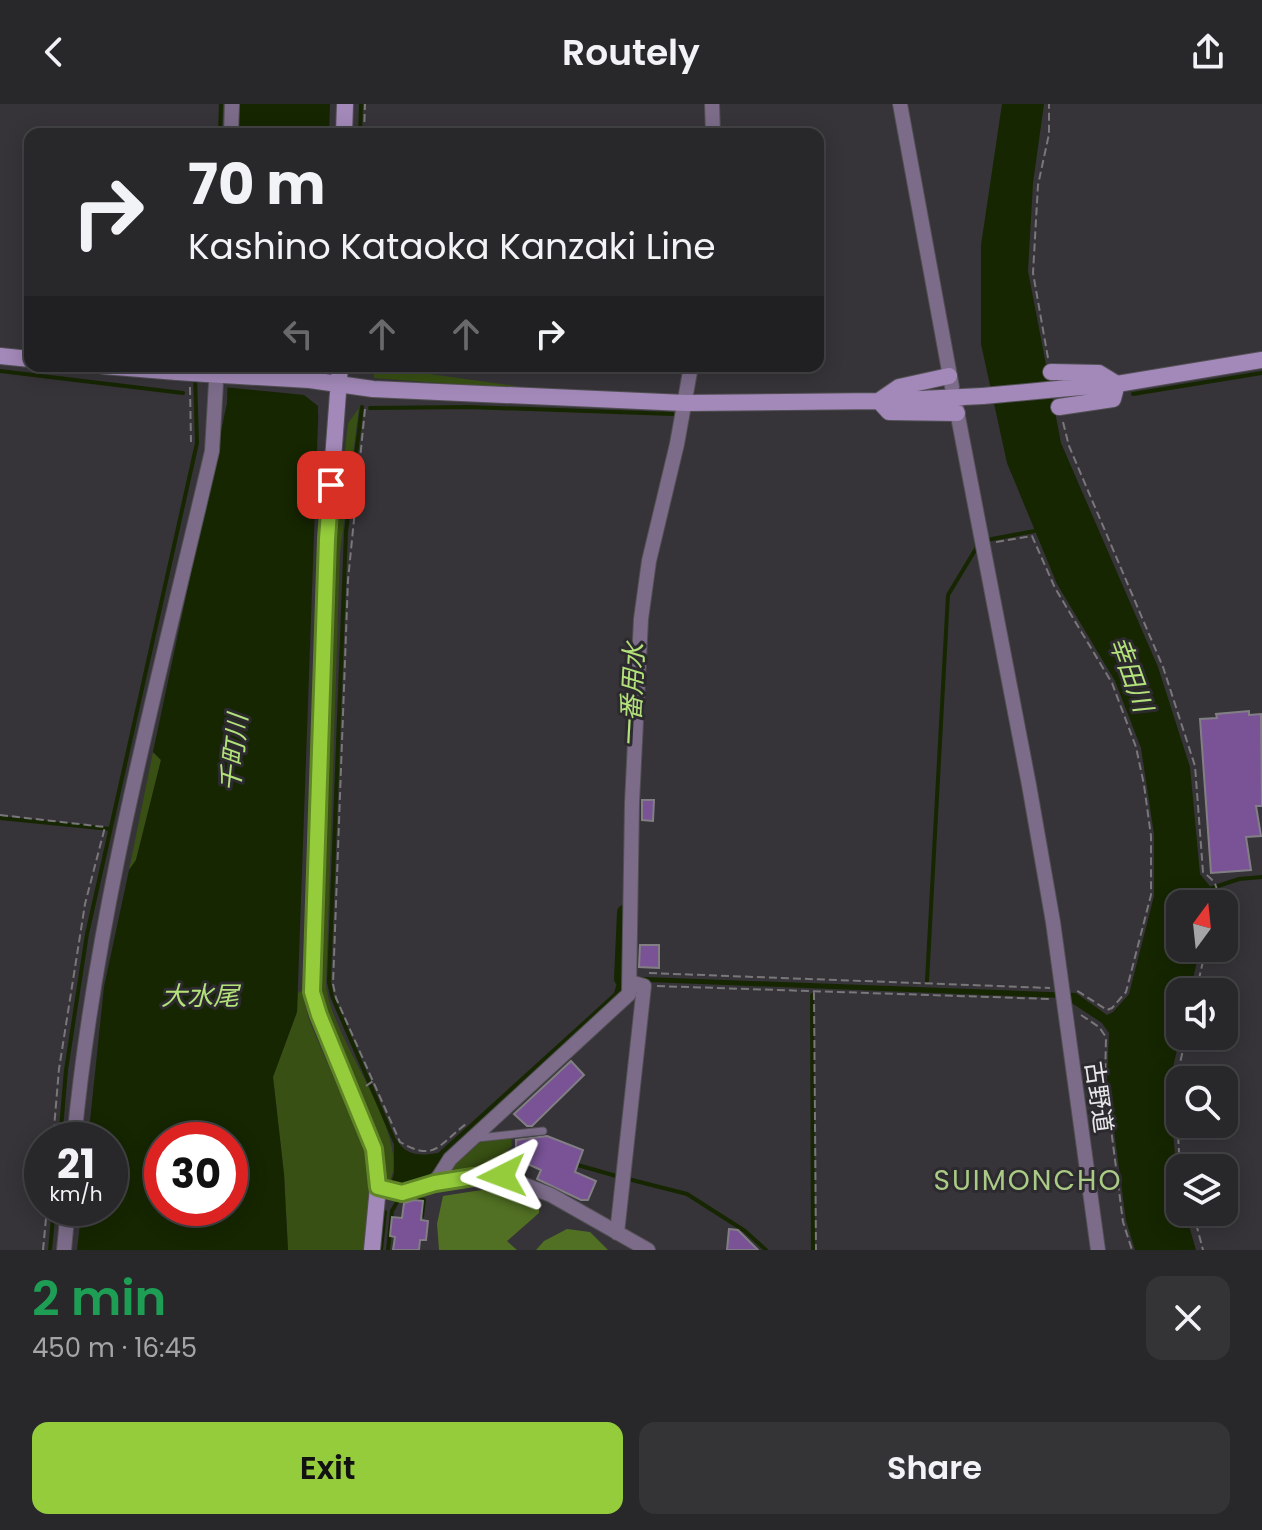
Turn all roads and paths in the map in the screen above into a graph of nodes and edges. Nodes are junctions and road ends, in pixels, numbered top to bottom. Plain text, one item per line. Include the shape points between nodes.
1 (232, 104) edge
2 (365, 104) edge
3 (712, 104) edge
4 (900, 104) edge
5 (1049, 104) edge
6 (358, 110) edge
7 (231, 128) edge
8 (348, 128) edge
9 (713, 128) edge
10 (0, 356) edge
11 (24, 358) edge
12 (1262, 360) edge
13 (337, 372) edge
14 (690, 372) edge
15 (1051, 372) joint
16 (205, 373) edge
17 (950, 381) joint
18 (332, 383) junction
19 (1117, 384) junction
20 (879, 401) junction
21 (685, 403) junction
22 (1059, 407) joint
23 (365, 409) dead end
24 (956, 410) joint
25 (191, 442) dead end
26 (352, 458) dead end
27 (358, 458) junction
28 (345, 512) dead end
29 (352, 513) junction
30 (983, 544) junction
31 (336, 702) dead end
32 (342, 702) junction
33 (0, 815) edge
34 (1218, 890) edge
35 (637, 979) junction
36 (814, 992) junction
37 (1063, 996) junction
38 (1183, 1050) edge
39 (470, 1121) dead end
40 (55, 1122) edge
41 (76, 1122) edge
42 (543, 1131) dead end
43 (472, 1139) junction
44 (1179, 1154) edge
45 (435, 1183) junction
46 (389, 1191) junction
47 (45, 1226) edge
48 (66, 1226) edge
49 (1197, 1226) edge
50 (617, 1233) junction
51 (43, 1250) edge
52 (64, 1250) edge
53 (372, 1250) edge
54 (648, 1250) edge
55 (816, 1250) edge
56 (1098, 1250) edge
57 (1132, 1250) edge
58 (1203, 1250) edge

1 - 7 street
2 - 6 path
3 - 9 street
4 - 17 street
5 - 15 path via 1033,273
6 - 8 street
10 - 11 street
12 - 19 street
13 - 18 street
14 - 21 street
15 - 19 street via 1099,373
16 - 18 street
16 - 25 path
16 - 41 street via 212,451 97,959
17 - 20 street via 899,387
18 - 21 street
18 - 46 street via 312,992
19 - 20 street, bridge
19 - 22 street via 1113,399
20 - 21 street
20 - 24 street via 889,412
21 - 35 street via 641,619 632,803
22 - 34 path via 1069,446 1163,667 1195,766 1203,872 1217,882
23 - 27 path
24 - 30 street, 古野道
26 - 27 path
27 - 29 path
28 - 29 path
29 - 32 path
30 - 37 street, 古野道
30 - 37 path via 1032,536 1055,588 1112,683 1144,785 1151,895 1126,992 1107,1010 1077,990
31 - 32 path
32 - 39 path via 330,962 336,998 400,1142 420,1153 432,1151
33 - 40 path via 105,829 85,904
35 - 36 path
35 - 37 path
35 - 43 street via 629,994
35 - 50 street
36 - 37 path
36 - 55 path
37 - 56 street, 古野道
37 - 57 path via 1106,1037 1105,1082 1123,1222
38 - 44 path via 1175,1086
42 - 43 lane
43 - 45 street
45 - 46 street
45 - 50 street via 502,1176 551,1195
46 - 53 street
47 - 51 path
48 - 52 street
49 - 58 path
50 - 54 street

